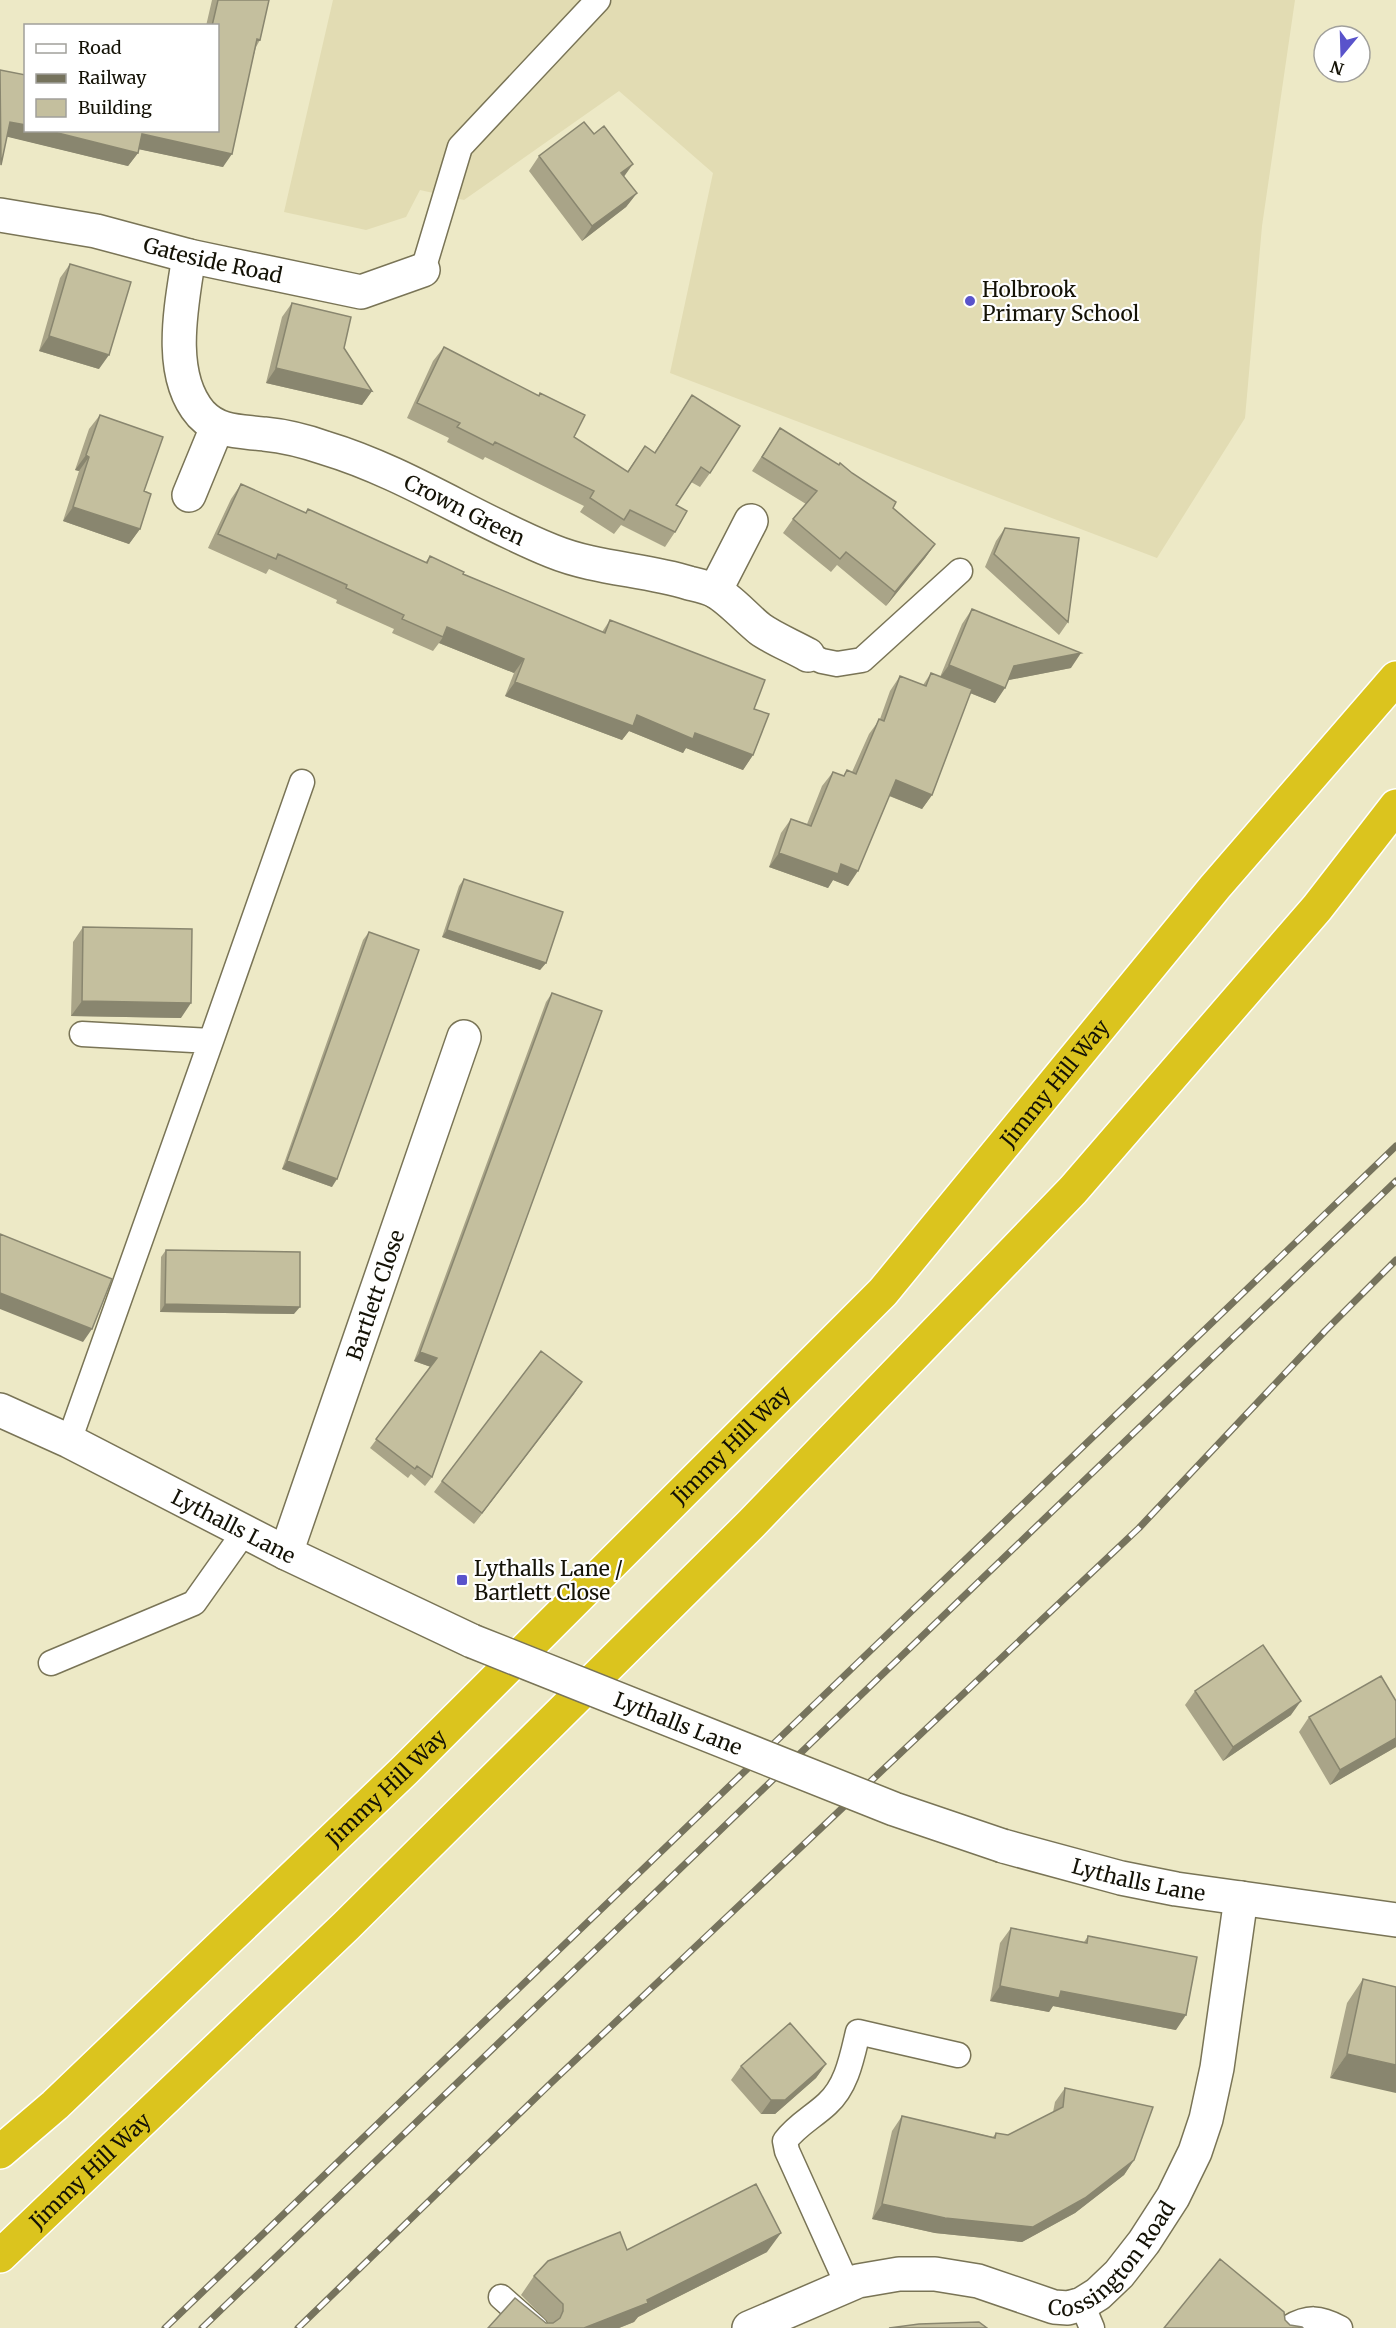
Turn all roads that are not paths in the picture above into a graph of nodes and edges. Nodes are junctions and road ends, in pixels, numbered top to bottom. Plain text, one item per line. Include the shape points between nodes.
1 (598, 0) edge
2 (0, 215) edge
3 (189, 256) junction
4 (423, 270) joint
5 (217, 427) junction
6 (189, 495) dead end
7 (751, 521) dead end
8 (960, 571) dead end
9 (715, 591) junction
10 (808, 654) joint
11 (1396, 678) edge
12 (302, 782) dead end
13 (1396, 806) edge
14 (1396, 826) edge
15 (1317, 908) junction
16 (82, 1034) dead end
17 (464, 1037) dead end
18 (211, 1041) junction
19 (0, 1410) edge
20 (69, 1442) junction
21 (245, 1532) junction
22 (286, 1553) junction
23 (51, 1663) dead end
24 (1241, 1898) junction
25 (1396, 1920) edge
26 (958, 2055) dead end
27 (0, 2152) edge
28 (0, 2256) edge
29 (848, 2286) junction
30 (501, 2297) dead end
31 (1087, 2316) edge
32 (752, 2327) edge
33 (536, 2328) edge
34 (1288, 2328) edge
35 (1340, 2328) edge

1 - 4 lane via 460,147
2 - 3 street, Gateside Road via 96,231
3 - 4 street, Gateside Road via 361,292
3 - 5 street via 179,342 182,369 192,400
5 - 6 street
5 - 9 street, Crown Green via 300,440 346,454 554,552
7 - 9 street
8 - 10 lane via 862,660 837,664
9 - 10 street, Crown Green via 761,630
11 - 27 highway, Jimmy Hill Way via 1215,887 883,1292 405,1770 55,2105
12 - 18 lane
13 - 15 highway, Jimmy Hill Way
14 - 15 street
15 - 28 highway, Jimmy Hill Way via 1073,1190 752,1523 354,1918
16 - 18 lane
17 - 22 street, Bartlett Close
18 - 20 lane
19 - 20 street, Lythalls Lane
20 - 21 street, Lythalls Lane
21 - 22 street, Lythalls Lane
21 - 23 lane via 194,1603
22 - 24 street, Lythalls Lane, bridge via 472,1641 894,1809 1003,1846 1120,1878
24 - 25 street, Lythalls Lane
24 - 31 street, Cossington Road via 1217,2068 1195,2152 1173,2197 1144,2242 1098,2294
26 - 29 lane via 858,2032 839,2091 785,2141
29 - 31 street, Cossington Road via 899,2274 935,2274 978,2281
29 - 32 street, Cossington Road
30 - 33 lane
34 - 35 lane via 1300,2321 1323,2319

